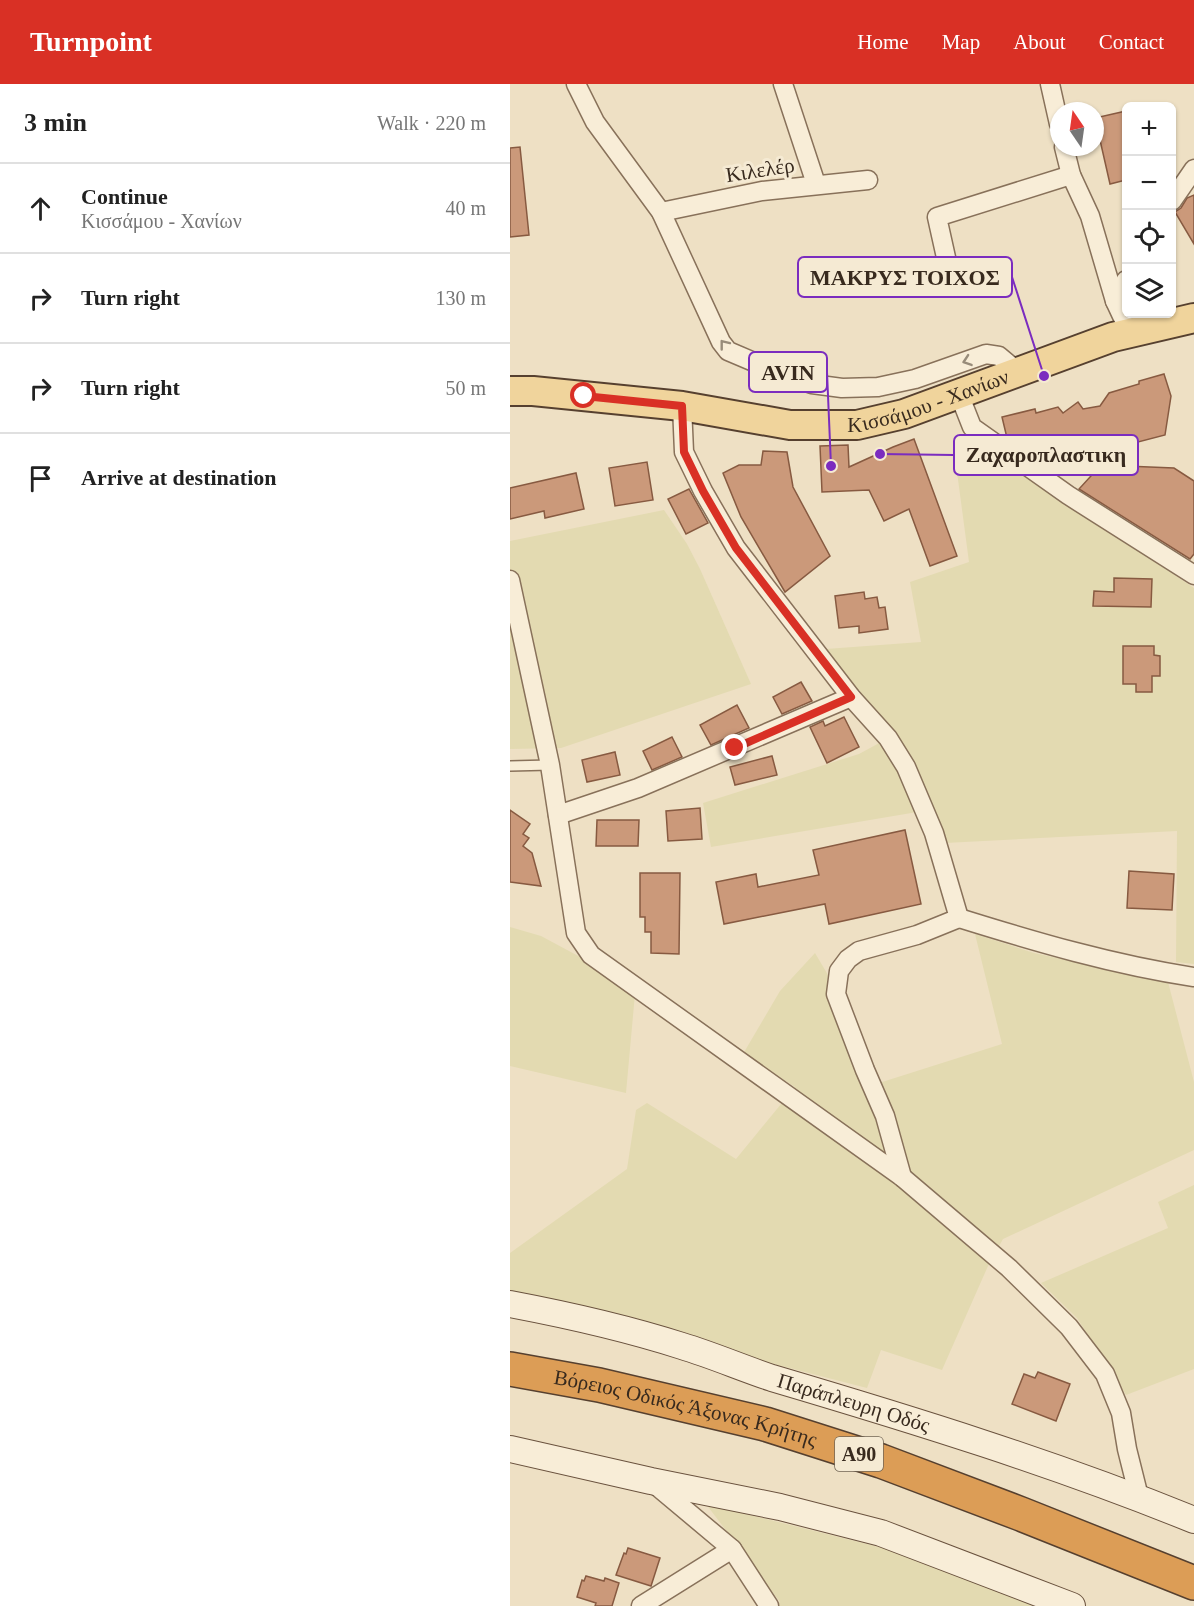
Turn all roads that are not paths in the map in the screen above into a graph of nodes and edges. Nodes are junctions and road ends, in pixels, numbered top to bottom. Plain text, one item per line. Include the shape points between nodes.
1 (576, 84) edge
2 (783, 84) edge
3 (1050, 84) edge
4 (1054, 102) edge
5 (1066, 156) edge
6 (1194, 169) edge
7 (1071, 175) junction
8 (868, 180) dead end
9 (816, 184) junction
10 (1176, 195) edge
11 (661, 212) junction
12 (946, 262) dead end
13 (1122, 288) edge
14 (1115, 301) junction
15 (1194, 318) edge
16 (1132, 332) junction
17 (1018, 373) junction
18 (510, 391) edge
19 (959, 394) junction
20 (682, 406) junction
21 (1194, 574) edge
22 (510, 580) edge
23 (851, 697) junction
24 (550, 765) junction
25 (510, 766) edge
26 (558, 814) junction
27 (959, 918) junction
28 (1194, 977) edge
29 (902, 1177) junction
30 (510, 1304) edge
31 (510, 1369) edge
32 (510, 1449) edge
33 (651, 1481) junction
34 (1139, 1497) junction
35 (1194, 1520) edge
36 (732, 1548) junction
37 (1194, 1583) edge
38 (641, 1606) edge
39 (768, 1606) edge
40 (1072, 1606) edge

1 - 11 street via 595,122
2 - 9 street
3 - 4 street
5 - 7 street
6 - 10 street
7 - 12 street via 937,217
7 - 14 street via 1090,216
8 - 9 street, Κιλελέρ
9 - 11 street, Κιλελέρ via 762,190
17 -> 11 street via 999,356 986,354 915,379 878,387 842,388 812,384 728,351
13 - 14 street
14 - 16 street
15 - 16 main road, Κισσάμου - Χανίων
16 - 17 main road, Κισσάμου - Χανίων
17 - 19 main road, Κισσάμου - Χανίων
18 - 20 main road, Κισσάμου - Χανίων
19 - 20 main road, Κισσάμου - Χανίων via 904,414 857,425 790,425
19 - 21 street via 972,427 1068,495
20 - 23 street via 684,452 736,548
22 - 24 street
23 - 26 street via 638,788
23 - 27 street via 888,738 906,767 934,833
24 - 25 lane
24 - 26 street
26 - 29 street via 576,933 591,955
27 - 28 street via 1031,941
27 - 29 street via 917,935 858,951 839,971 836,994 885,1116
29 - 34 street via 1010,1268 1069,1327 1105,1374 1121,1413
30 - 34 street, Παράπλευρη Οδός via 582,1318 682,1346
31 - 37 highway, Βόρειος Οδικός Άξονας Κρήτης / Α90 via 599,1385 765,1424 881,1461
32 - 33 street
33 - 36 street
33 - 40 street via 780,1507 881,1533
34 - 35 street, Παράπλευρη Οδός
36 - 38 street
36 - 39 street

